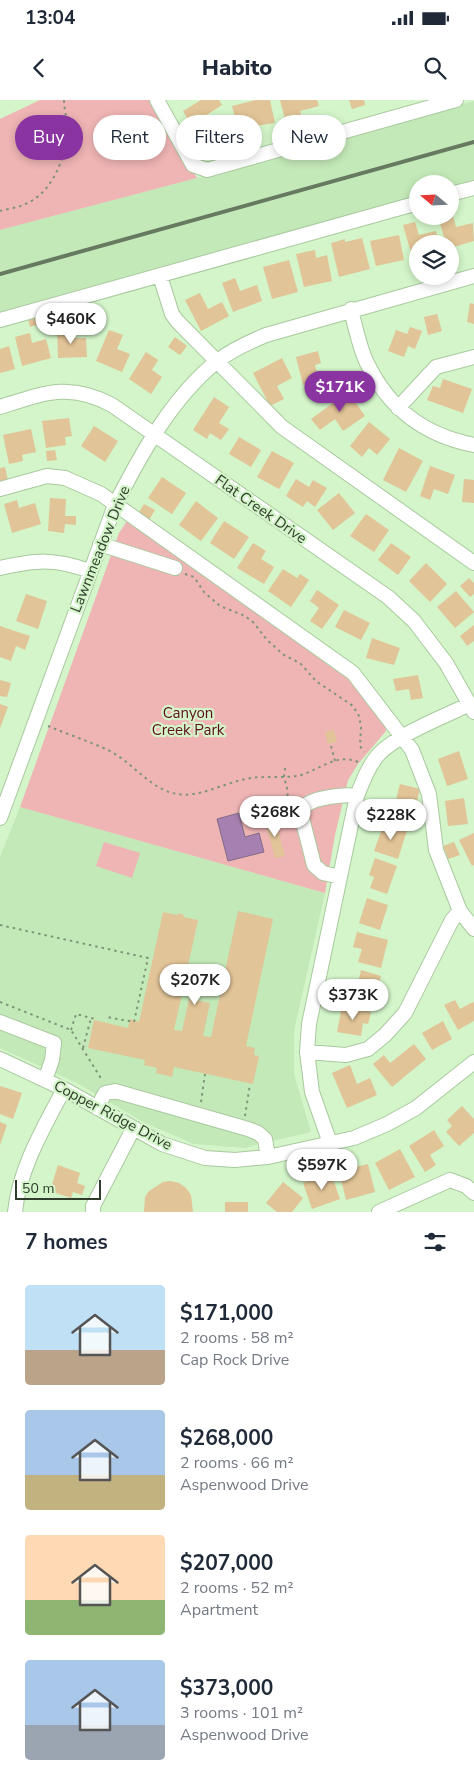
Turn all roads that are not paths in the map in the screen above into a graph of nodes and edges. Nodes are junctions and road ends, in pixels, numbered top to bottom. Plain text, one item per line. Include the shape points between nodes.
1 (157, 100) edge
2 (456, 100) edge
3 (474, 188) edge
4 (459, 192) edge
5 (409, 206) edge
6 (160, 276) junction
7 (474, 276) edge
8 (351, 309) junction
9 (0, 320) edge
10 (474, 357) edge
11 (217, 361) junction
12 (0, 407) edge
13 (398, 408) junction
14 (154, 435) junction
15 (474, 445) edge
16 (0, 489) edge
17 (115, 505) junction
18 (100, 544) junction
19 (474, 563) edge
20 (0, 568) edge
21 (90, 571) junction
22 (179, 571) road end
23 (472, 708) edge
24 (403, 737) junction
25 (357, 796) junction
26 (0, 818) edge
27 (340, 877) junction
28 (460, 911) junction
29 (474, 929) edge
30 (0, 1022) edge
31 (307, 1052) junction
32 (0, 1059) edge
33 (472, 1067) edge
34 (45, 1080) junction
35 (64, 1089) junction
36 (97, 1108) junction
37 (133, 1129) junction
38 (330, 1143) junction
39 (268, 1157) junction
40 (474, 1193) edge
41 (15, 1212) edge
42 (93, 1212) edge
43 (379, 1212) edge

1 - 2 street via 193,165 207,170
3 - 4 street
5 - 6 street
6 - 9 street
6 - 11 street via 172,314
7 - 8 street, Lawnmeadow Drive
8 - 11 street, Lawnmeadow Drive via 266,335
8 - 13 street via 366,362
10 - 13 street via 436,368
11 - 14 street, Lawnmeadow Drive via 181,398
11 - 19 street via 282,428
12 - 14 street, Flat Creek Drive via 56,392 74,391 104,401
13 - 15 street via 430,431 452,441
14 - 17 street, Lawnmeadow Drive
14 - 23 street, Flat Creek Drive via 388,597 414,621 446,663
16 - 17 street via 47,476 65,478 101,494
17 - 18 street, Lawnmeadow Drive
17 - 24 street via 353,673
18 - 21 street, Lawnmeadow Drive
18 - 22 street
20 - 21 street via 45,560
21 - 26 street, Lawnmeadow Drive
23 - 24 street
24 - 25 street via 374,760
24 - 28 street via 412,750 429,794 436,850
25 - 27 street
25 - 27 street via 346,794 318,801 302,811 314,865 323,873
27 - 31 street via 312,1003
28 - 29 street
28 - 31 street via 452,920 405,1013 385,1035 368,1049 346,1055
30 - 34 street via 54,1043
31 - 38 street via 312,1092
32 - 34 street, Copper Ridge Drive
33 - 38 street, Copper Ridge Drive via 416,1108 354,1138
34 - 35 street, Copper Ridge Drive
35 - 36 street, Copper Ridge Drive
35 - 41 street via 30,1158 19,1187
36 - 37 street, Copper Ridge Drive
36 - 39 street via 105,1093 115,1091 220,1121 258,1133 265,1139
37 - 39 street, Copper Ridge Drive via 162,1144 205,1158
37 - 42 street via 93,1206
38 - 39 street, Copper Ridge Drive
40 - 43 street via 450,1180

